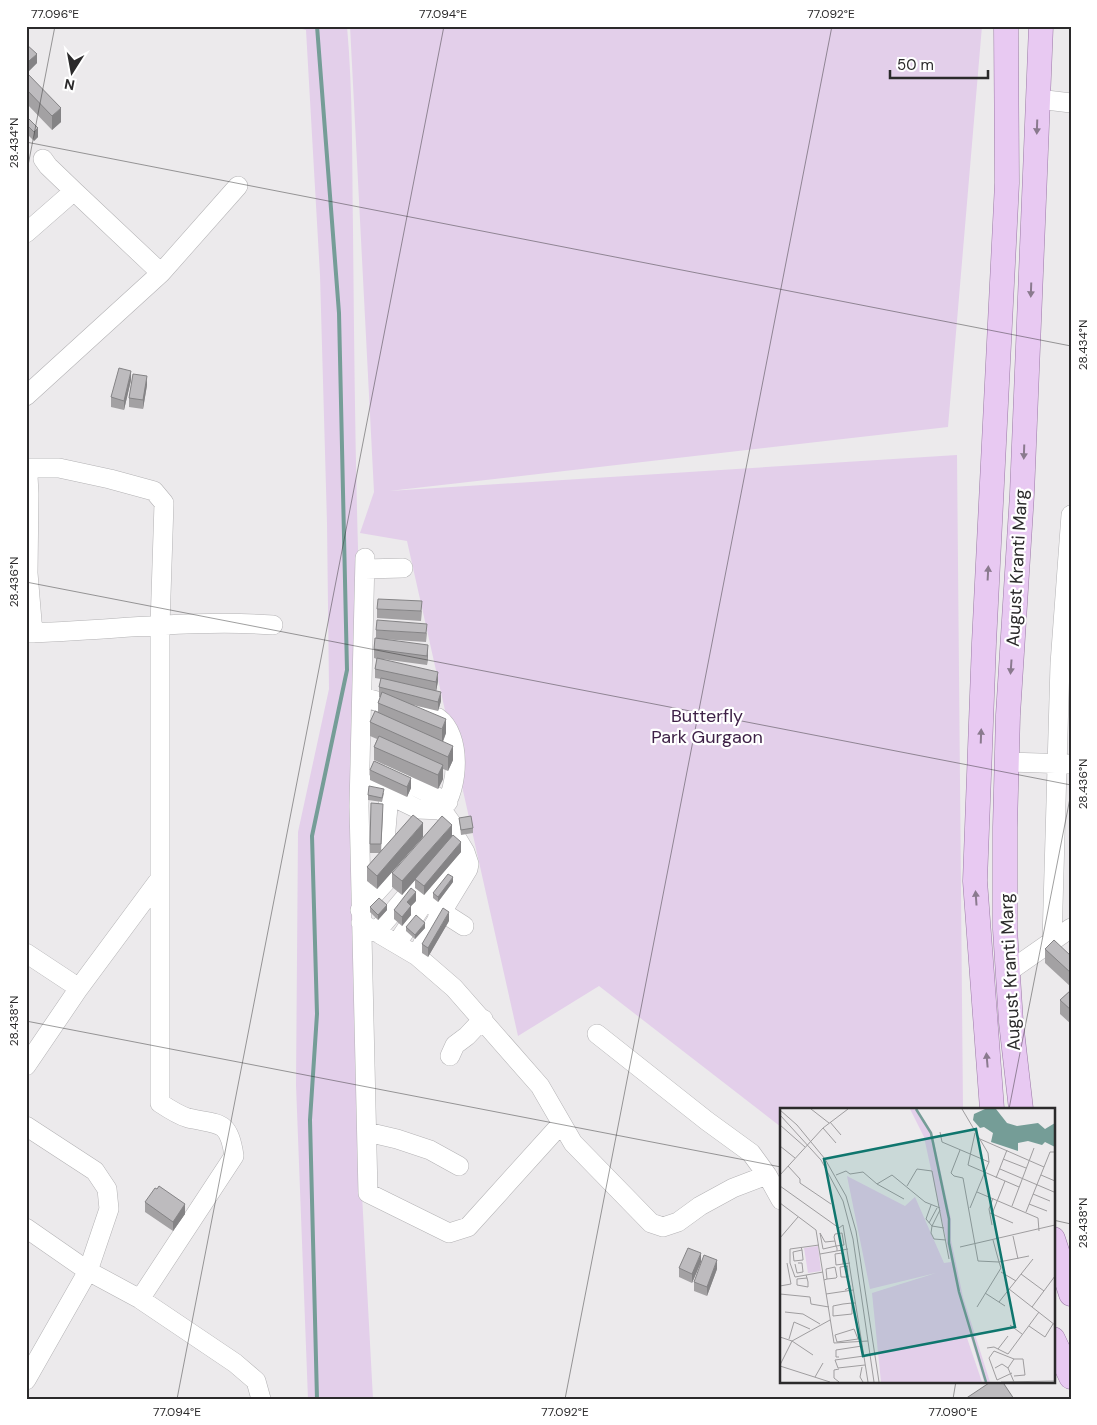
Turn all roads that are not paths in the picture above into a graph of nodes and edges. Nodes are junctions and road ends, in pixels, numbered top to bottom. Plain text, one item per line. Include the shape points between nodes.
1 (1006, 26) edge
2 (1041, 26) edge
3 (1038, 99) junction
4 (1071, 103) edge
5 (43, 159) dead end
6 (238, 186) dead end
7 (74, 191) junction
8 (26, 233) edge
9 (161, 273) junction
10 (26, 396) edge
11 (994, 420) junction
12 (1025, 423) junction
13 (26, 468) edge
14 (26, 473) edge
15 (1071, 515) edge
16 (1069, 561) edge
17 (403, 568) dead end
18 (364, 621) junction
19 (382, 622) edge
20 (273, 625) dead end
21 (160, 626) junction
22 (29, 633) edge
23 (363, 641) junction
24 (383, 643) edge
25 (1066, 656) edge
26 (362, 697) junction
27 (360, 760) junction
28 (1007, 762) junction
29 (1064, 764) edge
30 (359, 780) junction
31 (388, 801) junction
32 (359, 806) junction
33 (442, 813) junction
34 (424, 840) edge
35 (461, 845) junction
36 (361, 858) junction
37 (159, 880) junction
38 (425, 901) junction
39 (443, 912) junction
40 (366, 922) junction
41 (464, 926) dead end
42 (1071, 928) edge
43 (1052, 941) junction
44 (397, 943) junction
45 (26, 953) edge
46 (417, 956) junction
47 (1008, 972) junction
48 (79, 988) junction
49 (483, 1019) junction
50 (597, 1034) dead end
51 (450, 1056) dead end
52 (26, 1066) edge
53 (992, 1108) edge
54 (1021, 1108) edge
55 (561, 1124) junction
56 (26, 1126) edge
57 (367, 1132) junction
58 (459, 1166) dead end
59 (767, 1175) junction
60 (780, 1198) edge
61 (26, 1228) edge
62 (1054, 1243) edge
63 (88, 1271) junction
64 (1071, 1294) edge
65 (140, 1299) junction
66 (1054, 1341) edge
67 (1071, 1377) edge
68 (26, 1380) edge
69 (261, 1399) edge

1 - 11 main road, August Kranti Marg via 1006,183
2 - 3 main road, August Kranti Marg
3 - 4 street
3 -> 12 main road, August Kranti Marg
5 - 7 street
6 - 9 street
7 - 8 street
7 - 9 street
9 - 10 street
11 - 12 main road
53 -> 11 main road, August Kranti Marg via 975,881
12 -> 28 main road, August Kranti Marg
13 - 21 street via 59,468 154,491 164,503
14 - 22 street via 30,494
15 - 16 street
16 - 25 street
17 - 18 street via 365,564 373,599
18 - 19 street
18 - 23 street
20 - 21 street
21 - 22 street
21 - 37 street
23 - 24 street
23 - 26 street via 371,662
25 - 29 street
26 - 27 street via 370,720 369,742
26 - 33 street via 438,718 446,725
27 - 30 street
27 - 33 street
28 - 29 street
28 - 47 main road, August Kranti Marg via 1004,929
29 - 43 street
30 - 31 street
30 - 32 street
31 - 32 street
31 - 33 street
31 - 36 street via 384,849
32 - 36 street
33 - 35 street via 452,824
34 - 40 street
35 - 38 street
35 - 39 street via 468,869
35 - 40 street
36 - 40 street
37 - 48 street
37 - 65 street via 160,1103 188,1118 223,1126 232,1141 234,1156
38 - 39 street
38 - 44 street
39 - 41 street
39 - 46 street
40 - 44 street
40 - 57 street
42 - 43 street
43 - 47 street
44 - 46 street
45 - 48 street
46 - 49 street
47 - 54 main road, August Kranti Marg
48 - 52 street
49 - 51 street via 455,1045
49 - 55 street via 540,1086
50 - 59 street via 751,1153
55 - 57 street via 468,1227 449,1233 368,1193
55 - 59 street via 573,1143 651,1223 663,1227 678,1222 733,1188
56 - 63 street via 95,1171 107,1189 109,1209
57 - 58 street via 430,1150
59 - 60 street
61 - 63 street
62 - 64 main road
63 - 65 street
63 - 68 street
65 - 69 street via 236,1363 256,1381
66 - 67 main road

